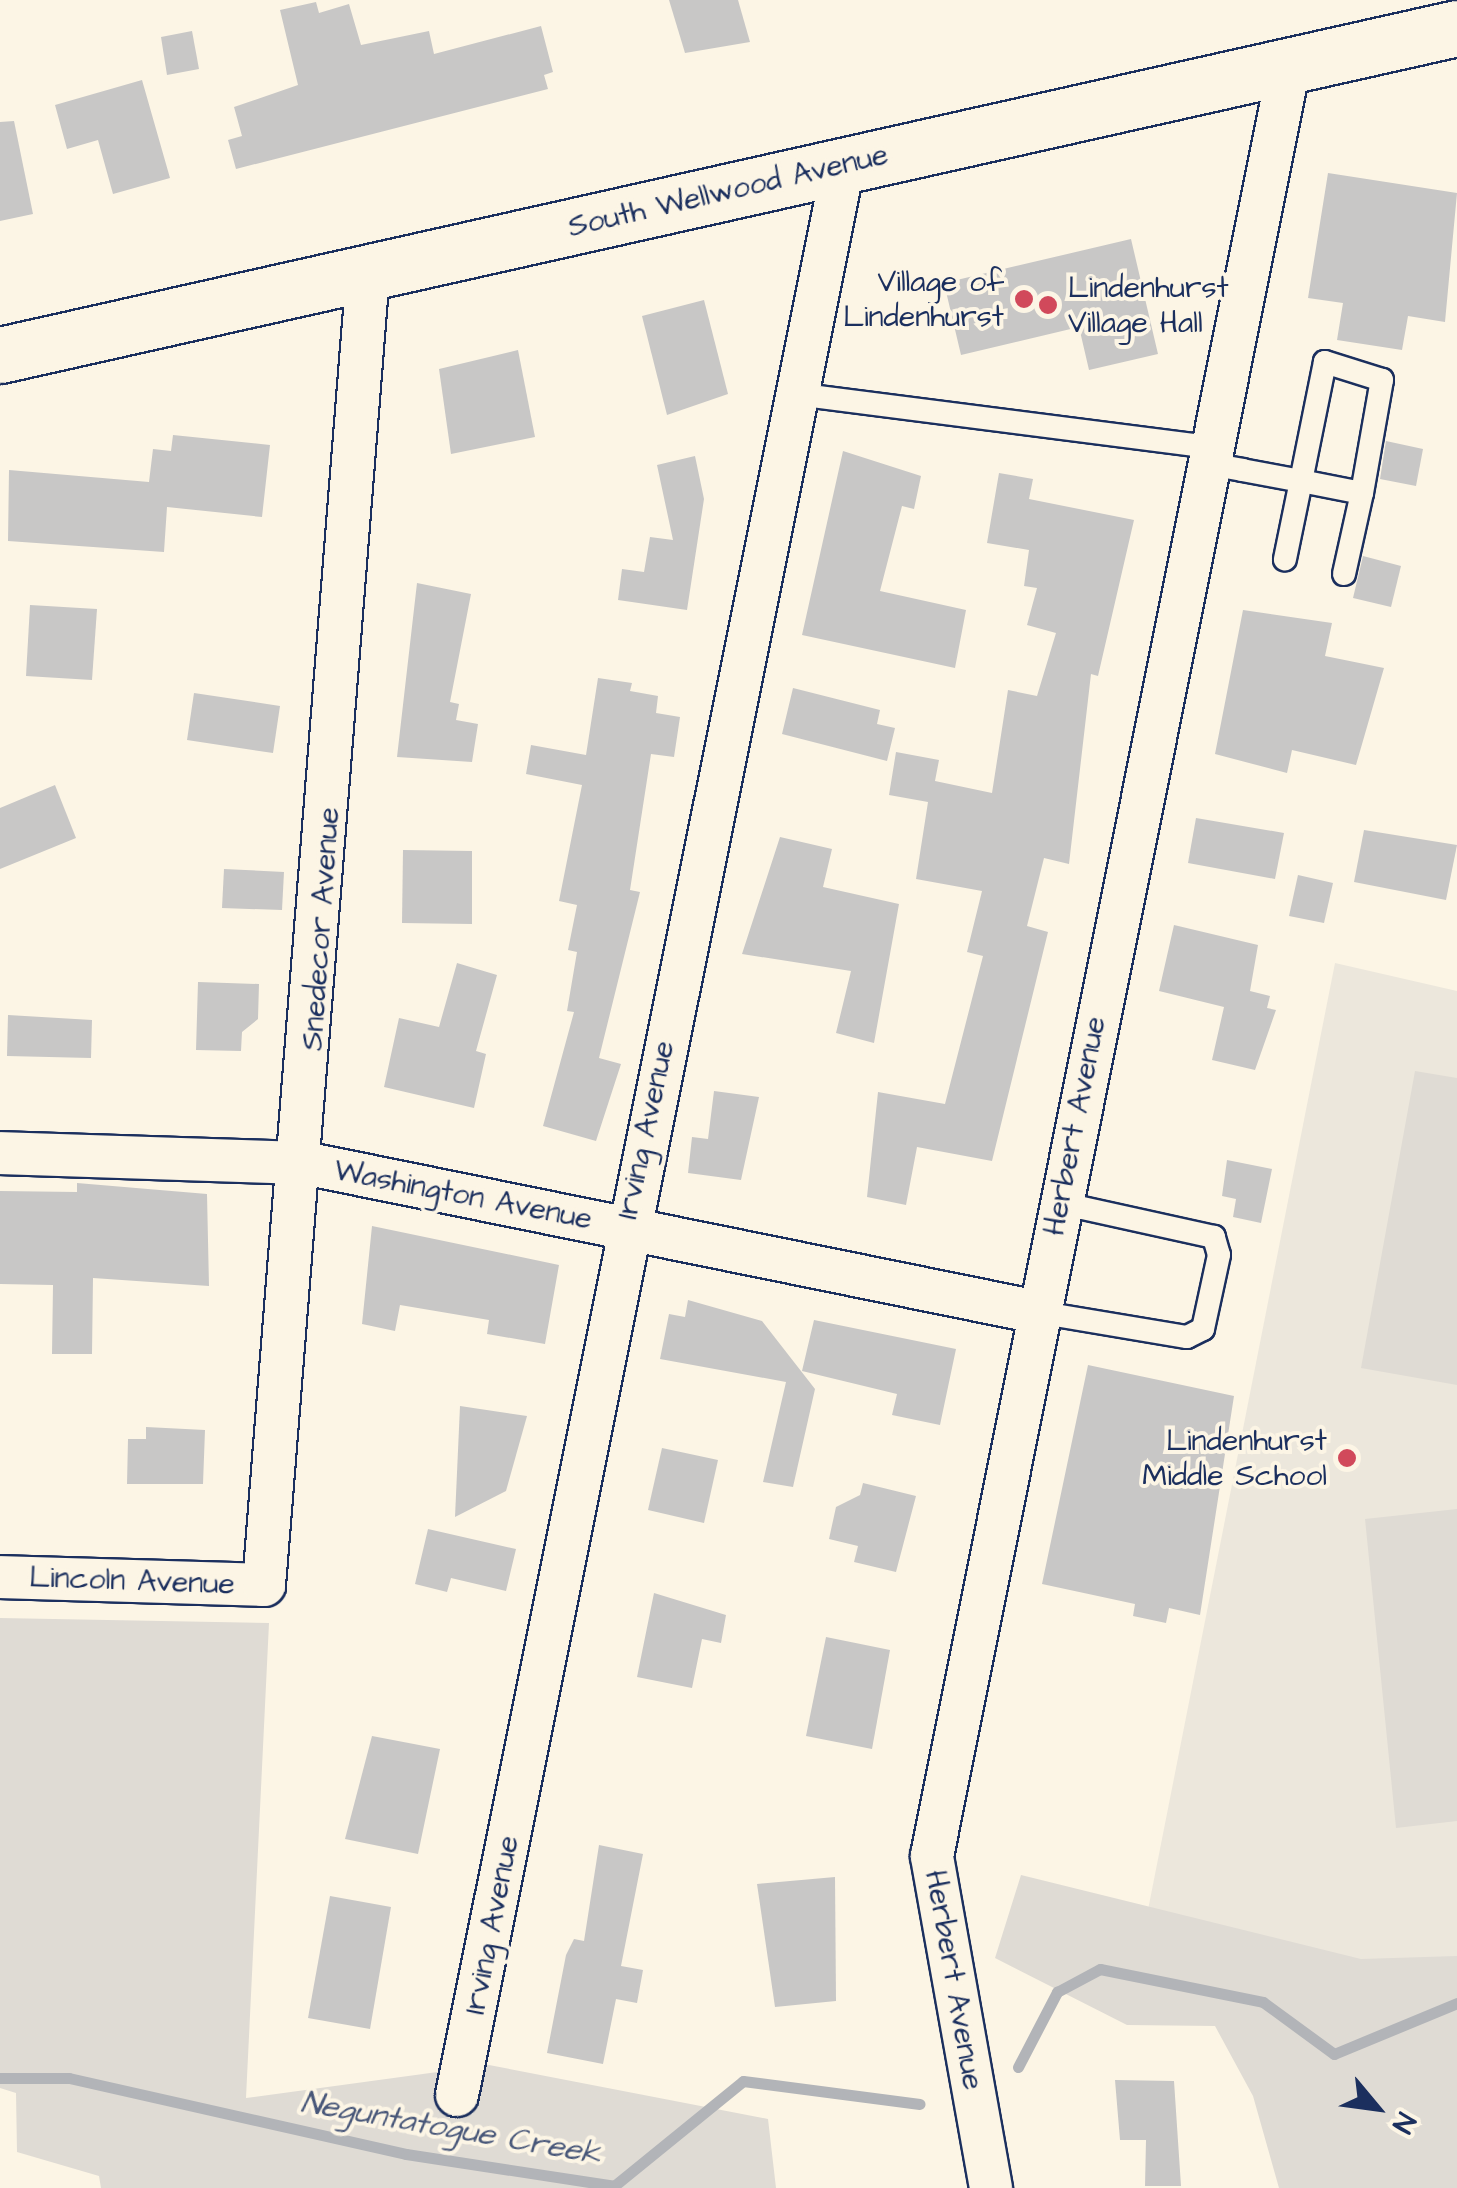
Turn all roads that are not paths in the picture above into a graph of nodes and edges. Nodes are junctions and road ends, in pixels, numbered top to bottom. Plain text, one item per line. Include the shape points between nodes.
1 (1457, 28) edge
2 (1289, 66) junction
3 (842, 166) junction
4 (368, 271) junction
5 (0, 355) edge
6 (796, 394) junction
7 (1210, 456) junction
8 (1301, 481) junction
9 (1362, 492) junction
10 (1285, 560) dead end
11 (1344, 574) dead end
12 (0, 1153) edge
13 (304, 1163) junction
14 (1059, 1203) junction
15 (626, 1228) junction
16 (1037, 1312) junction
17 (0, 1577) edge
18 (264, 1585) joint
19 (458, 2094) dead end
20 (991, 2188) edge

1 - 2 main road, South Wellwood Avenue
2 - 3 main road, South Wellwood Avenue
2 - 7 street, Herbert Avenue
3 - 4 main road, South Wellwood Avenue
3 - 6 street, Irving Avenue
4 - 5 main road, South Wellwood Avenue
4 - 13 street, Snedecor Avenue
6 - 7 lane
6 - 15 street, Irving Avenue
7 - 8 lane
7 - 14 street, Herbert Avenue
8 - 9 lane
8 - 9 lane via 1326,362 1382,380
8 - 10 lane
9 - 11 lane
12 - 13 street, Washington Avenue
13 - 15 street, Washington Avenue
13 - 18 street, Snedecor Avenue
14 - 16 street, Herbert Avenue
14 - 16 lane via 1214,1237 1219,1255 1203,1329 1187,1337
15 - 16 street, Washington Avenue
15 - 19 street, Irving Avenue
16 - 20 street, Herbert Avenue via 932,1856
17 - 18 street, Lincoln Avenue

